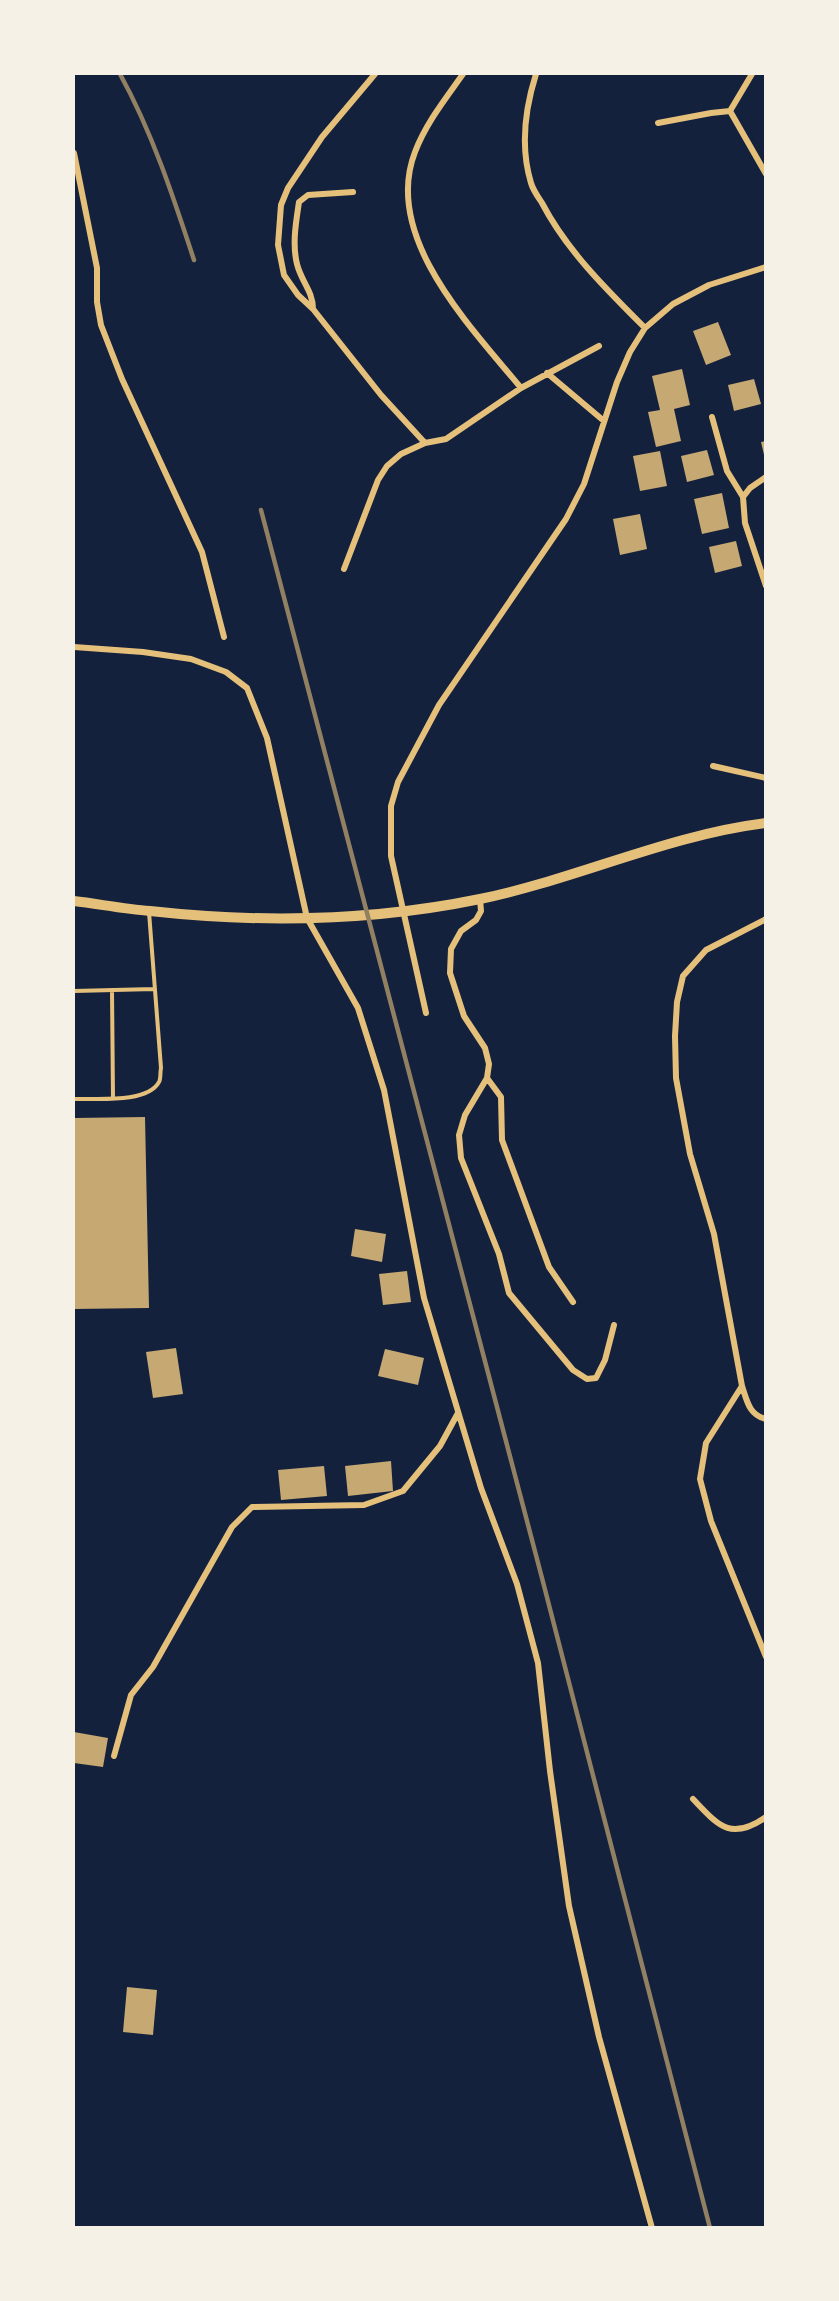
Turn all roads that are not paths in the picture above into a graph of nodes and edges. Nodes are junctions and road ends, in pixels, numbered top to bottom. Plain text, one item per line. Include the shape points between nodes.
1 (375, 74) edge
2 (463, 74) edge
3 (536, 74) edge
4 (752, 74) edge
5 (730, 111) junction
6 (657, 123) dead end
7 (74, 153) edge
8 (765, 174) edge
9 (76, 184) edge
10 (353, 192) dead end
11 (765, 267) edge
12 (313, 309) junction
13 (645, 327) junction
14 (599, 346) dead end
15 (547, 373) junction
16 (521, 388) junction
17 (712, 417) dead end
18 (604, 421) junction
19 (425, 443) junction
20 (765, 477) edge
21 (743, 497) junction
22 (344, 569) dead end
23 (765, 586) edge
24 (224, 637) dead end
25 (74, 647) edge
26 (713, 766) dead end
27 (765, 778) edge
28 (765, 823) edge
29 (480, 899) junction
30 (74, 901) edge
31 (149, 911) junction
32 (307, 918) junction
33 (765, 919) edge
34 (154, 989) junction
35 (112, 990) junction
36 (74, 991) edge
37 (426, 1013) dead end
38 (487, 1078) junction
39 (113, 1098) junction
40 (74, 1099) edge
41 (573, 1302) dead end
42 (614, 1325) dead end
43 (742, 1386) junction
44 (458, 1413) junction
45 (765, 1419) edge
46 (765, 1657) edge
47 (114, 1756) dead end
48 (693, 1799) dead end
49 (765, 1817) edge
50 (652, 2228) edge

1 - 12 street via 311,152 281,205 278,245 284,275
2 - 16 street via 433,117 415,153 406,190 414,233 442,288
3 - 13 street via 528,101 524,140 531,183 551,220 594,277
4 - 5 street
5 - 6 street
5 - 8 street
7 - 9 street
9 - 24 street via 97,268 101,325 202,552
10 - 12 street via 308,195 299,202 294,230 297,265 313,297
11 - 13 street via 709,285 672,304
12 - 19 street
13 - 18 street via 630,352
14 - 15 street
15 - 16 street
15 - 18 street
16 - 19 street via 446,439
17 - 21 street via 727,471
18 - 37 street via 584,484 566,519 439,705 398,782 392,806 391,856
19 - 22 street via 401,454 387,466
20 - 21 street
21 - 23 street via 745,523
25 - 32 street via 190,659 226,672 247,688 267,738
26 - 27 street
28 - 29 street via 728,828
29 - 32 street
29 - 38 street via 481,911 476,920 461,931 451,949 450,973 464,1016 485,1048
30 - 31 street
31 - 32 street
31 - 34 lane
32 - 44 street via 358,1008 371,1047 384,1090 424,1298
33 - 43 street via 706,950 682,976 675,1036 676,1078 688,1143 714,1234
34 - 35 lane
34 - 39 lane via 159,1082 139,1097
35 - 36 lane
35 - 39 lane
38 - 41 street via 501,1097 502,1140 549,1267
38 - 42 street via 465,1115 459,1135 461,1158 499,1254 509,1293 573,1370 587,1379 596,1378
39 - 40 lane
43 - 45 street via 749,1408
43 - 46 street via 706,1443 700,1479 711,1521
44 - 47 street via 440,1446 403,1491 364,1505 252,1507 232,1527 153,1667 131,1695
44 - 50 street via 517,1584 538,1663 569,1906 599,2037
48 - 49 street via 716,1823 729,1830 752,1826

